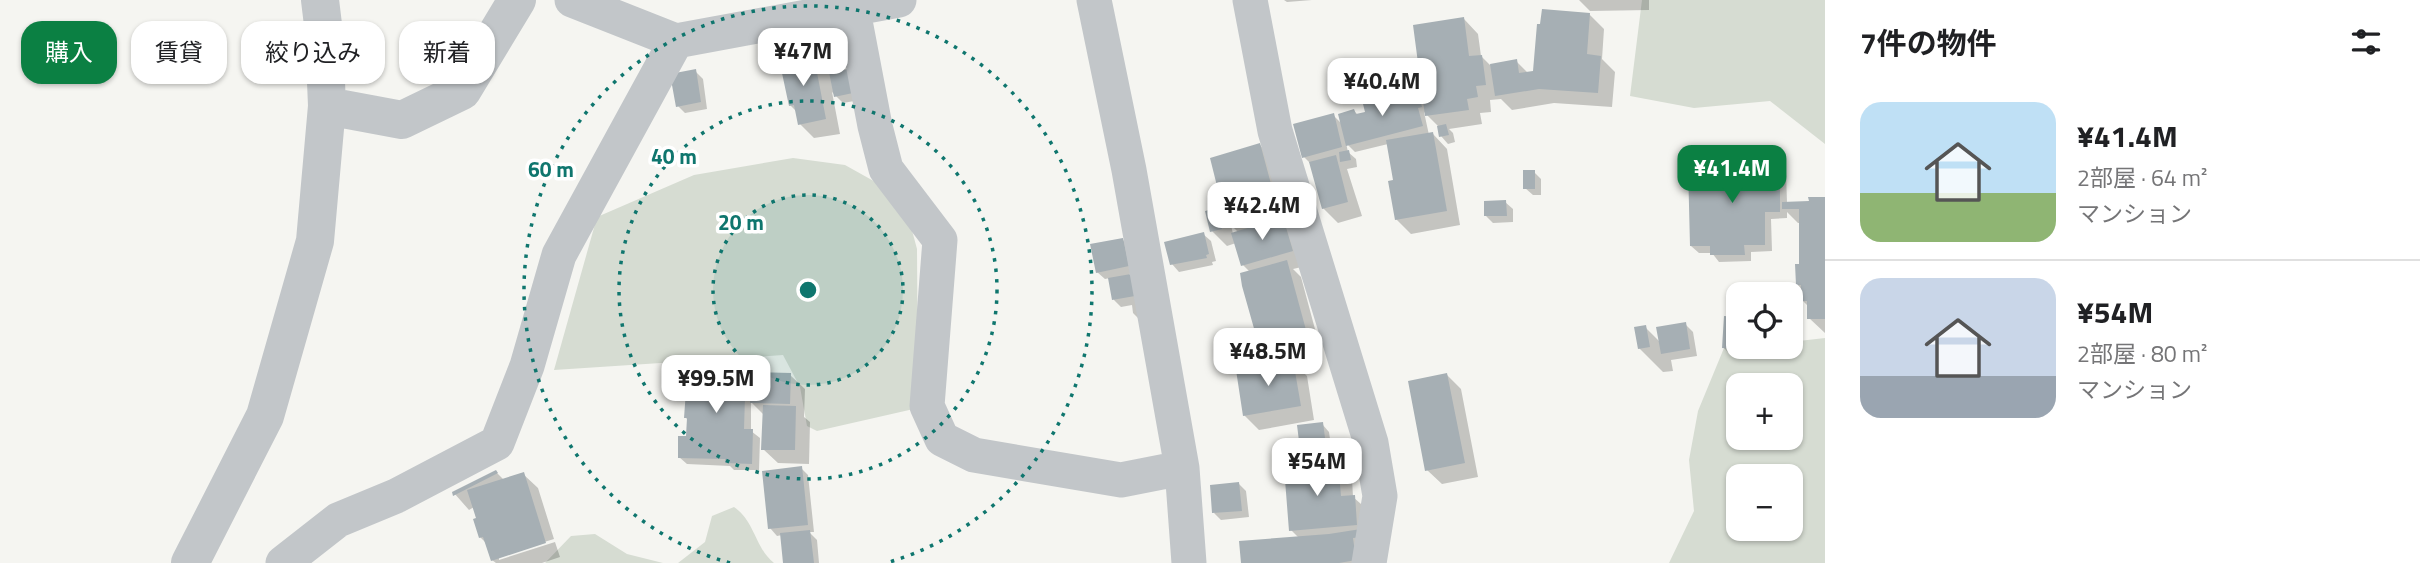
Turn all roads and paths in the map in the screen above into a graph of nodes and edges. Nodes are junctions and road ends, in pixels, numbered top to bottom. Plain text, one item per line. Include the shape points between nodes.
1 (320, 0) edge
2 (517, 0) edge
3 (572, 0) edge
4 (899, 0) edge
5 (1094, 0) edge
6 (1250, 0) edge
7 (852, 5) edge
8 (676, 41) junction
9 (327, 106) junction
10 (1182, 468) junction
11 (190, 563) edge
12 (283, 563) edge
13 (1189, 563) edge
14 (1369, 563) edge

1 - 9 street
2 - 9 street via 462,91 402,120
3 - 8 street
4 - 7 street
5 - 10 street
6 - 14 street via 1275,131 1371,443 1380,496
7 - 8 street
7 - 10 street via 886,169 940,240 927,406 942,439 974,455 1121,480
8 - 12 street via 559,255 527,366 497,443 396,496 338,520
9 - 11 street via 315,240 265,416
10 - 13 street

